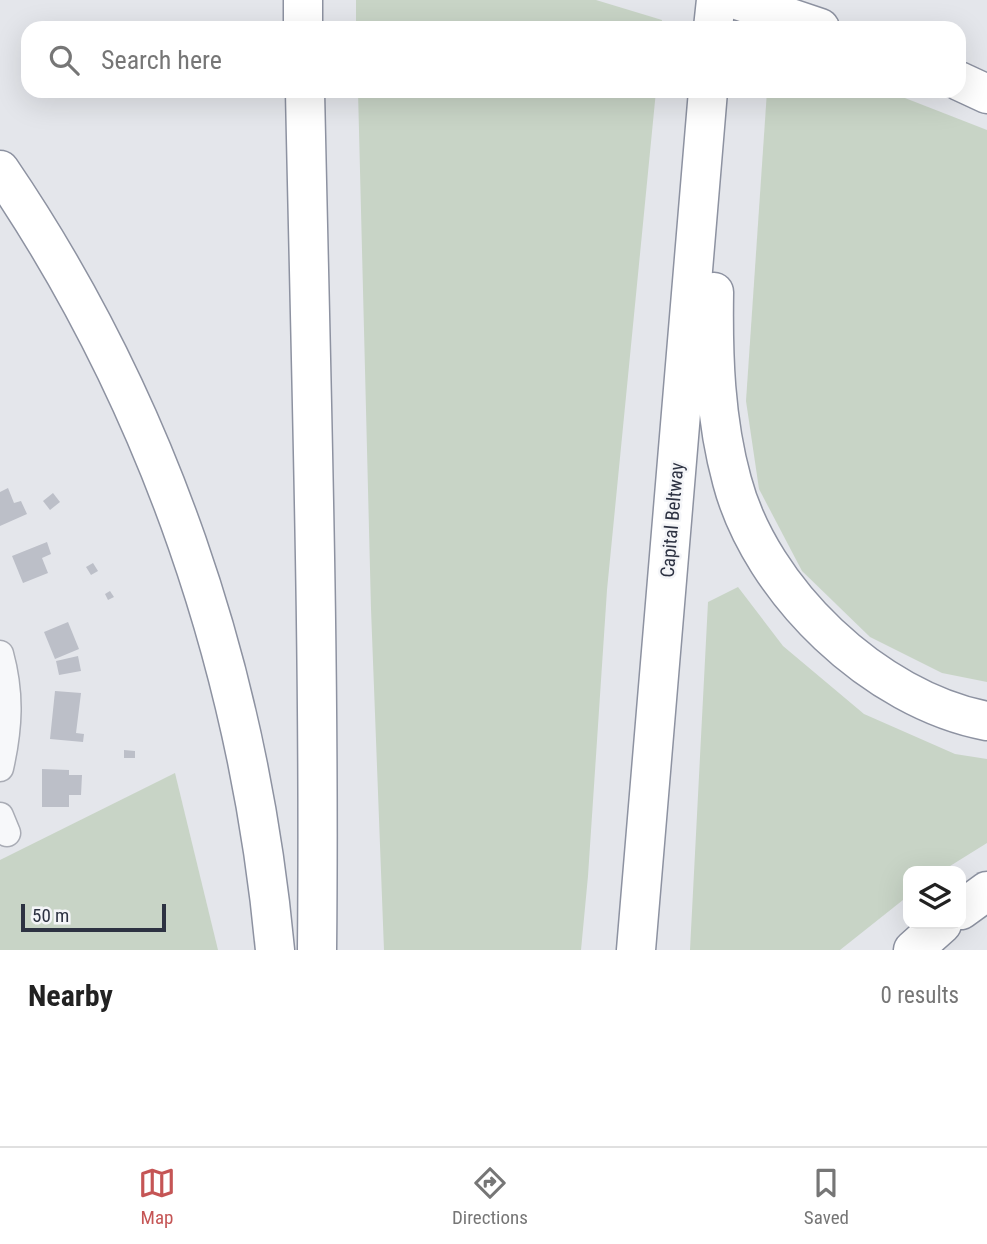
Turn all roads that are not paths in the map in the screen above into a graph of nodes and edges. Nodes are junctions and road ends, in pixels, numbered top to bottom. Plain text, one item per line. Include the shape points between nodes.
1 (303, 0) edge
2 (717, 0) edge
3 (737, 0) edge
4 (303, 21) edge
5 (716, 21) edge
6 (802, 21) edge
7 (966, 83) edge
8 (987, 91) edge
9 (305, 98) edge
10 (707, 98) edge
11 (717, 98) edge
12 (0, 170) edge
13 (0, 654) edge
14 (987, 721) edge
15 (0, 768) edge
16 (987, 891) edge
17 (966, 906) edge
18 (936, 929) edge
19 (275, 950) edge
20 (317, 950) edge
21 (636, 950) edge
22 (913, 950) edge

1 - 4 highway
2 - 5 highway
3 - 6 highway
7 - 8 highway
9 - 20 highway via 315,548
10 - 21 highway, Capital Beltway
11 - 14 highway via 715,390 732,484 750,527 799,605 828,635 899,689
12 - 19 highway via 90,316 173,499 208,602 236,709 256,808
13 - 15 street via 9,710
16 - 17 highway
18 - 22 highway

